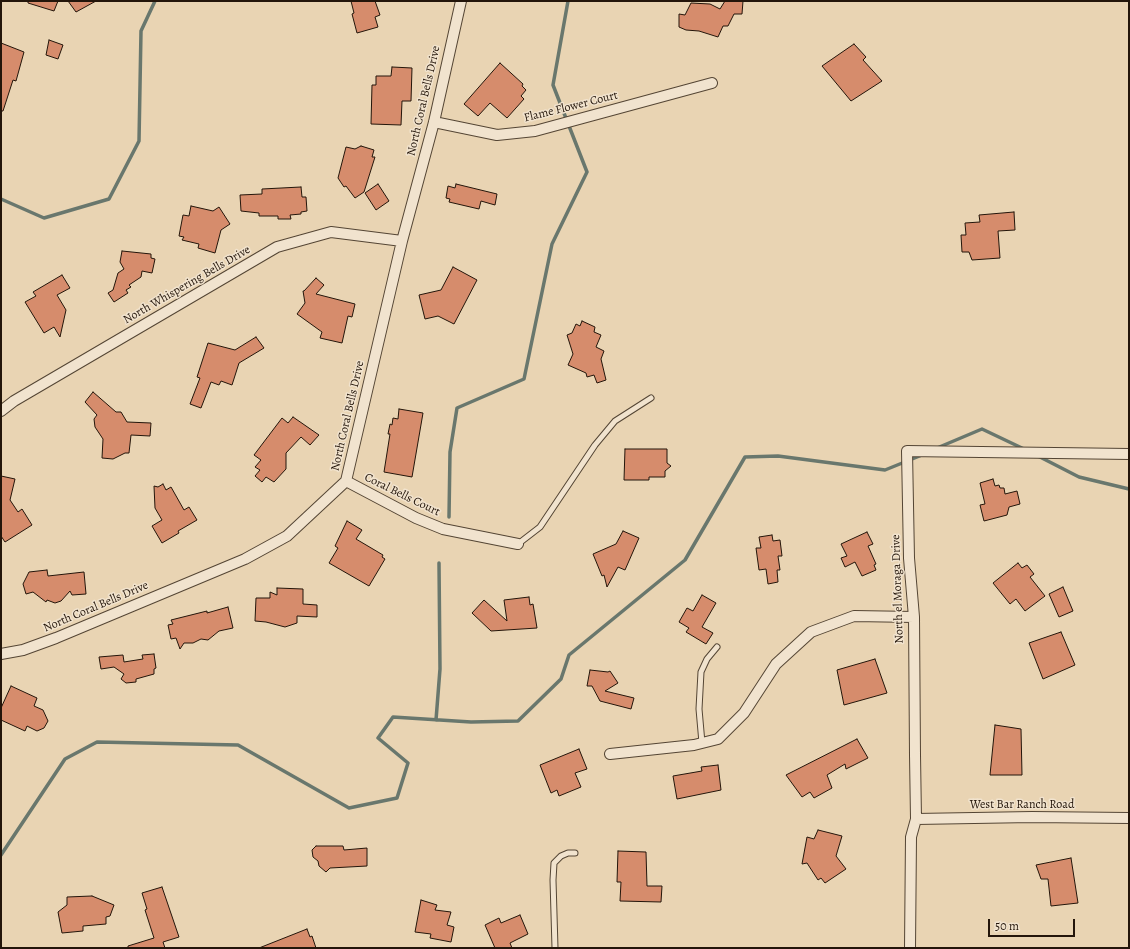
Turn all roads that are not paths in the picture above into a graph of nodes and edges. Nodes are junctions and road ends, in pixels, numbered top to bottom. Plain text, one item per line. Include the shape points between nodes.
1 (461, 1) edge
2 (712, 83) dead end
3 (434, 122) junction
4 (402, 241) junction
5 (651, 398) dead end
6 (1, 411) edge
7 (1129, 454) edge
8 (346, 481) junction
9 (518, 544) joint
10 (914, 617) junction
11 (717, 647) dead end
12 (1, 654) edge
13 (702, 743) junction
14 (610, 754) dead end
15 (1129, 818) edge
16 (916, 819) junction
17 (575, 853) dead end
18 (556, 948) edge
19 (910, 948) edge

1 - 3 street, North Coral Bells Drive
2 - 3 street, Flame Flower Court via 534,131 496,135
3 - 4 street, North Coral Bells Drive
4 - 6 street, North Whispering Bells Drive via 331,232 277,247
4 - 8 street, North Coral Bells Drive
5 - 9 lane via 615,421 595,445 540,527
7 - 10 street, North el Moraga Drive via 907,450 909,558
8 - 9 street, Coral Bells Court via 416,518 443,529
8 - 12 street, North Coral Bells Drive via 288,536 245,559 56,638 23,650
10 - 13 street via 854,616 811,632 776,664 744,713 718,739
10 - 16 street, North el Moraga Drive
11 - 13 lane via 701,672 699,695
13 - 14 street
15 - 16 street, West Bar Ranch Road
16 - 19 street, North el Moraga Drive via 910,837
17 - 18 lane via 561,856 554,863

